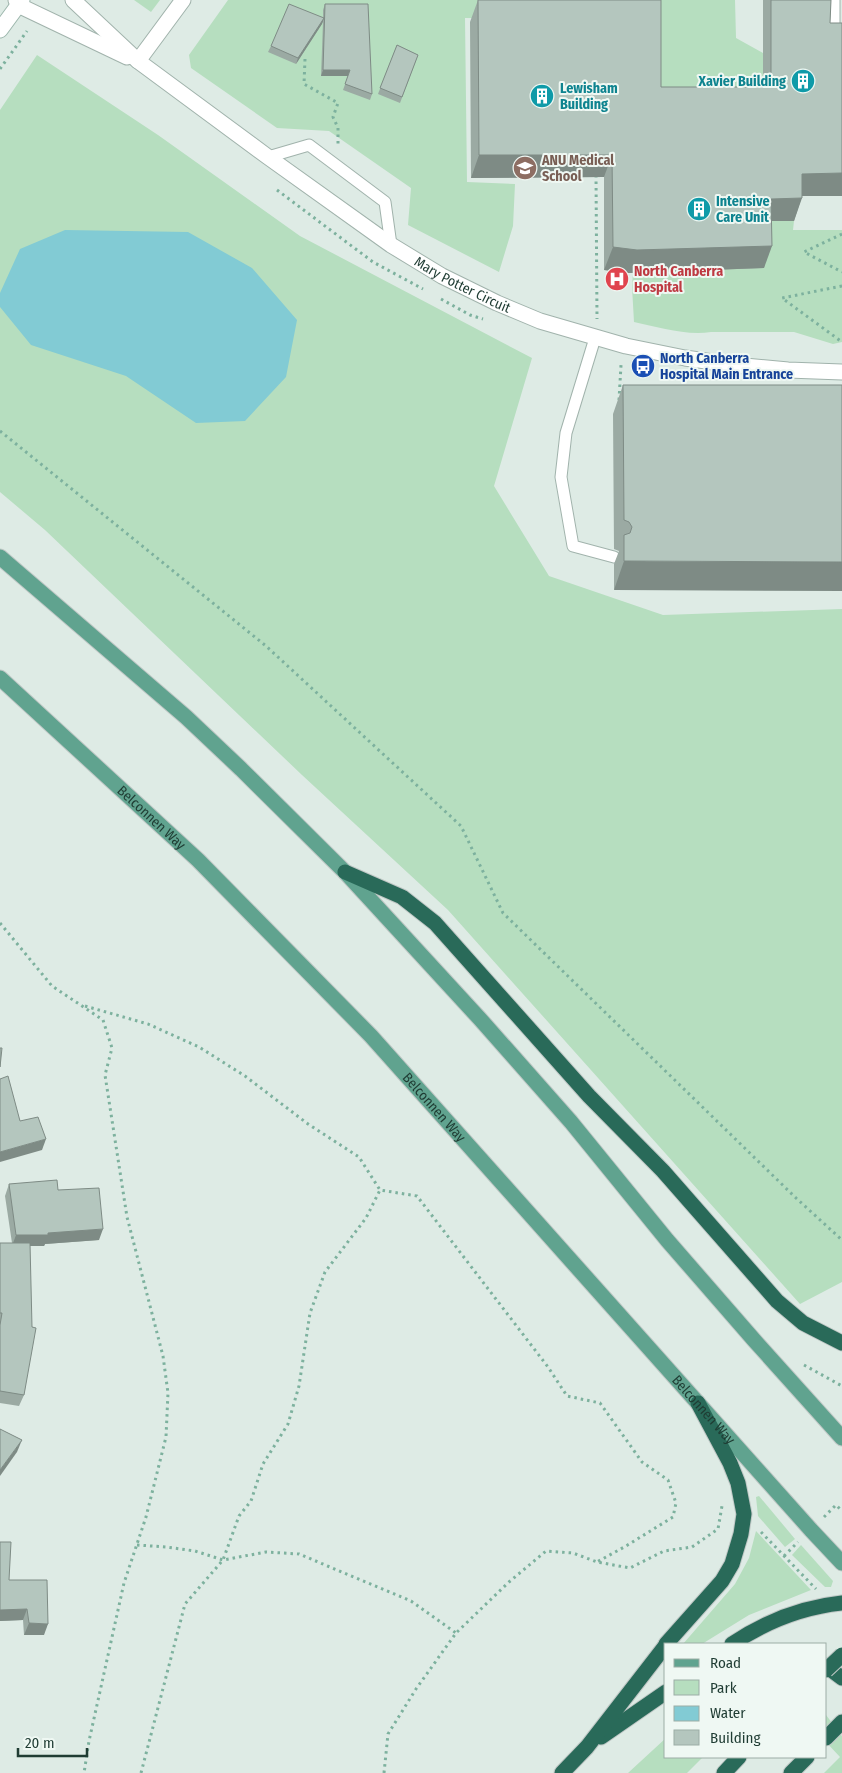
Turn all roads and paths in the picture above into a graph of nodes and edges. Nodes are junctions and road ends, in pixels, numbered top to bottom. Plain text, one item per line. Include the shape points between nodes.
1 (73, 0) edge
2 (183, 0) edge
3 (834, 0) edge
4 (19, 2) edge
5 (0, 30) edge
6 (834, 30) edge
7 (25, 34) dead end
8 (305, 59) dead end
9 (138, 61) junction
10 (0, 69) edge
11 (338, 147) dead end
12 (268, 157) junction
13 (596, 168) edge
14 (842, 234) edge
15 (392, 245) junction
16 (842, 272) edge
17 (842, 286) edge
18 (595, 338) junction
19 (842, 342) edge
20 (621, 365) dead end
21 (842, 372) edge
22 (618, 404) dead end
23 (0, 431) edge
24 (0, 557) edge
25 (614, 557) dead end
26 (0, 678) edge
27 (345, 872) junction
28 (0, 922) edge
29 (83, 1006) junction
30 (380, 1190) junction
31 (842, 1240) edge
32 (842, 1343) edge
33 (698, 1402) junction
34 (842, 1438) edge
35 (723, 1502) dead end
36 (836, 1505) dead end
37 (842, 1511) edge
38 (760, 1531) dead end
39 (137, 1545) junction
40 (223, 1560) junction
41 (597, 1562) junction
42 (842, 1562) edge
43 (836, 1604) edge
44 (456, 1633) junction
45 (667, 1643) edge
46 (734, 1643) edge
47 (664, 1647) edge
48 (842, 1655) edge
49 (827, 1667) edge
50 (827, 1669) edge
51 (842, 1678) edge
52 (664, 1693) edge
53 (842, 1722) edge
54 (827, 1737) edge
55 (587, 1747) junction
56 (738, 1758) edge
57 (806, 1758) edge
58 (84, 1773) edge
59 (141, 1773) edge
60 (384, 1773) edge
61 (562, 1773) edge
62 (724, 1773) edge
63 (791, 1773) edge

1 - 9 street, Mary Potter Circuit
2 - 9 street
3 - 6 lane
4 - 5 street
4 - 9 street, Mary Potter Circuit
7 - 10 path
8 - 11 path via 304,84 338,103 332,117 338,128
9 - 12 street, Mary Potter Circuit
12 - 15 street, Mary Potter Circuit
12 - 15 lane via 308,145 386,202
13 - 18 path
14 - 16 path via 804,252
15 - 18 street, Mary Potter Circuit via 442,276 497,303
17 - 19 path via 782,298
18 - 21 street, Mary Potter Circuit via 734,365
18 - 25 lane via 566,433 561,477 573,546
20 - 22 path
23 - 31 path via 266,646 461,826 503,913
24 - 27 main road via 186,718
26 - 33 main road, Belconnen Way via 198,860 371,1036
27 - 32 highway via 402,897 435,923 588,1096 663,1171 777,1301 803,1323
27 - 34 main road via 571,1122 673,1247
28 - 29 path via 52,986
29 - 30 path via 148,1024 199,1047 359,1157
29 - 39 path via 103,1020 112,1048 104,1075 127,1217 163,1356 168,1393 166,1437
30 - 40 path via 366,1218 325,1272 310,1313 299,1386 288,1424 264,1464 251,1501 238,1516
30 - 41 path via 417,1196 567,1396 600,1402 642,1462 668,1480 676,1503 673,1517
33 - 42 main road, Belconnen Way
33 - 45 highway via 730,1463 744,1514 732,1564 722,1581
35 - 41 path via 718,1529 692,1547 664,1551 630,1568
36 - 37 path
38 - 43 path
39 - 40 path via 195,1551
39 - 58 path via 111,1638
40 - 44 path via 266,1552 299,1554 411,1601
40 - 59 path via 185,1604
41 - 44 path via 573,1553 546,1551
43 - 46 highway via 794,1613
44 - 60 path via 388,1734
47 - 55 highway
48 - 50 highway, bridge
49 - 51 highway
52 - 55 highway
53 - 54 highway
55 - 61 highway
56 - 62 highway
57 - 63 highway

